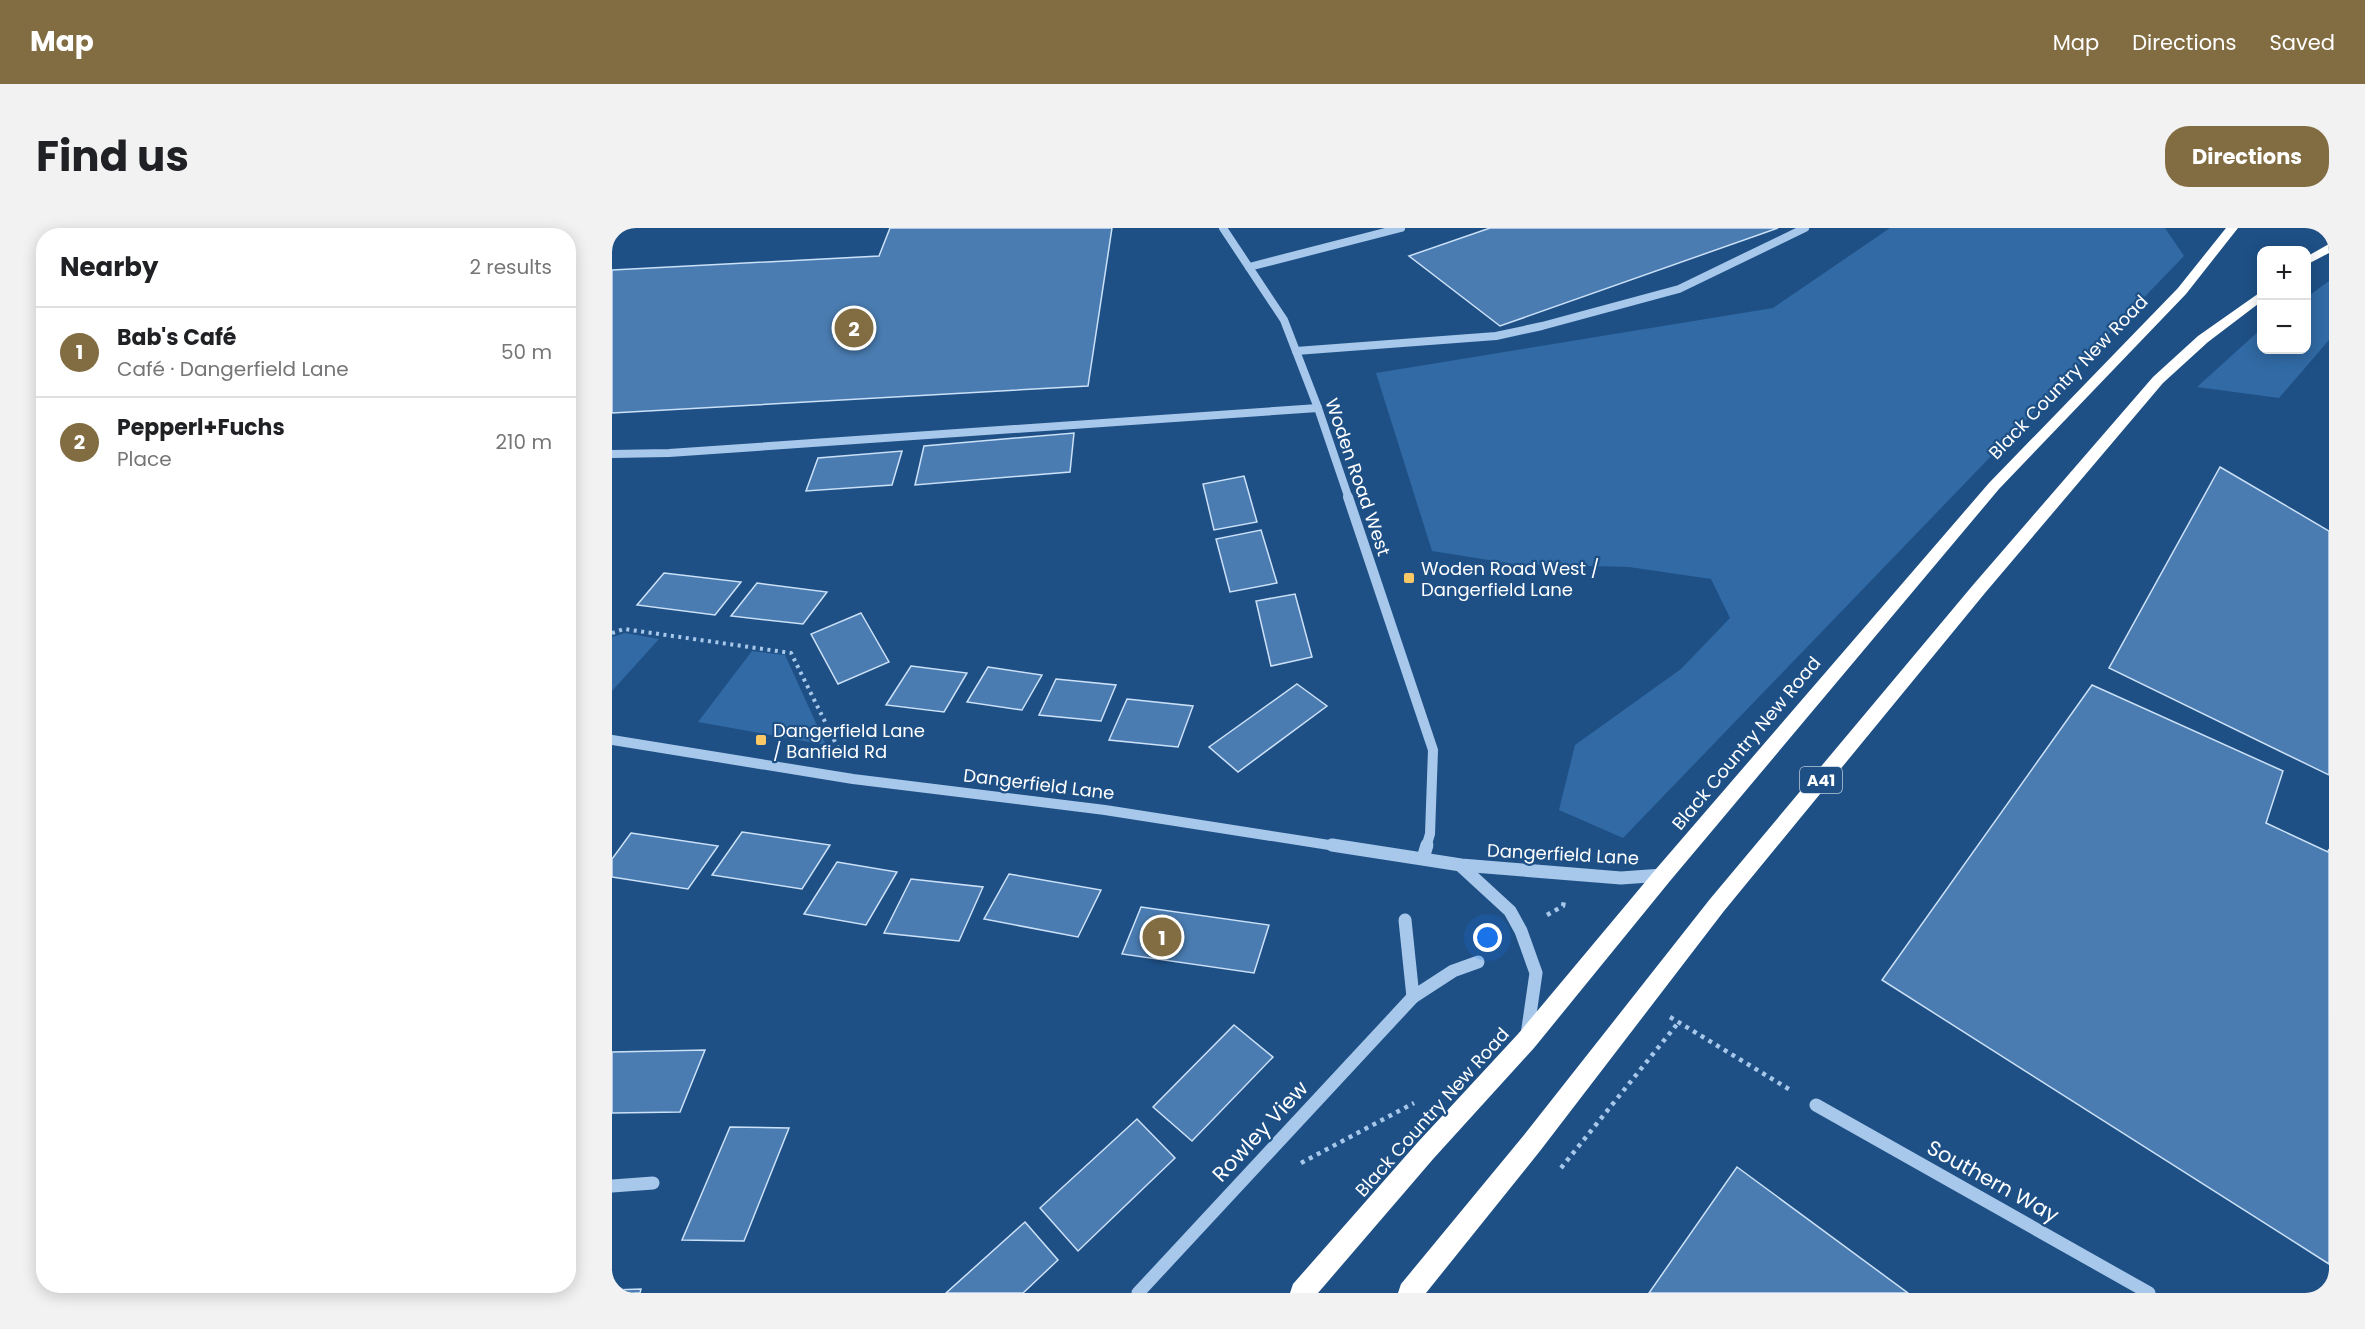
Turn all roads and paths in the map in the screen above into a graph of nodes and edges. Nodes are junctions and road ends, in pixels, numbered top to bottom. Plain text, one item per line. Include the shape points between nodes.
1 (1223, 228) edge
2 (1401, 228) edge
3 (1805, 228) edge
4 (2232, 228) edge
5 (2329, 248) edge
6 (2311, 259) edge
7 (1249, 267) junction
8 (2257, 299) edge
9 (1296, 351) junction
10 (1318, 408) junction
11 (612, 454) edge
12 (612, 633) edge
13 (612, 740) edge
14 (853, 779) junction
15 (1424, 858) junction
16 (1461, 866) junction
17 (1663, 874) junction
18 (1565, 892) dead end
19 (1547, 915) dead end
20 (1405, 920) dead end
21 (1478, 962) dead end
22 (1413, 997) junction
23 (1643, 1002) junction
24 (1678, 1023) junction
25 (1526, 1041) junction
26 (1414, 1103) dead end
27 (1816, 1105) joint
28 (1561, 1168) dead end
29 (1290, 1169) dead end
30 (653, 1183) dead end
31 (612, 1186) edge
32 (1138, 1293) edge
33 (1302, 1293) edge
34 (1410, 1293) edge
35 (2150, 1293) edge

1 - 7 street, Woden Road West
2 - 7 street
3 - 9 street via 1679,289 1542,326 1496,336
4 - 17 highway, Black Country New Road via 2182,291 1994,486
5 - 6 highway
7 - 9 street, Woden Road West via 1284,321
8 - 23 highway, A41 via 2203,339 2158,380 1971,598 1717,905
9 - 10 street, Woden Road West
10 - 11 street
10 - 15 street, Woden Road West via 1433,750 1430,834
12 - 14 path via 624,629 791,653
13 - 14 street, Dangerfield Lane
14 - 15 street, Dangerfield Lane via 1104,810
15 - 16 street, Dangerfield Lane
16 - 17 street, Dangerfield Lane via 1621,878
16 - 25 street, Dangerfield Lane via 1510,911 1521,931 1536,973
17 - 25 highway, Black Country New Road
18 - 19 path via 1563,906
20 - 22 street
21 - 22 street, Rowley View via 1453,971
22 - 32 street, Rowley View
23 - 24 path
23 - 34 highway, A41
24 - 27 path
24 - 28 path
25 - 33 highway, Black Country New Road
26 - 29 path
27 - 35 street, Southern Way
30 - 31 street

